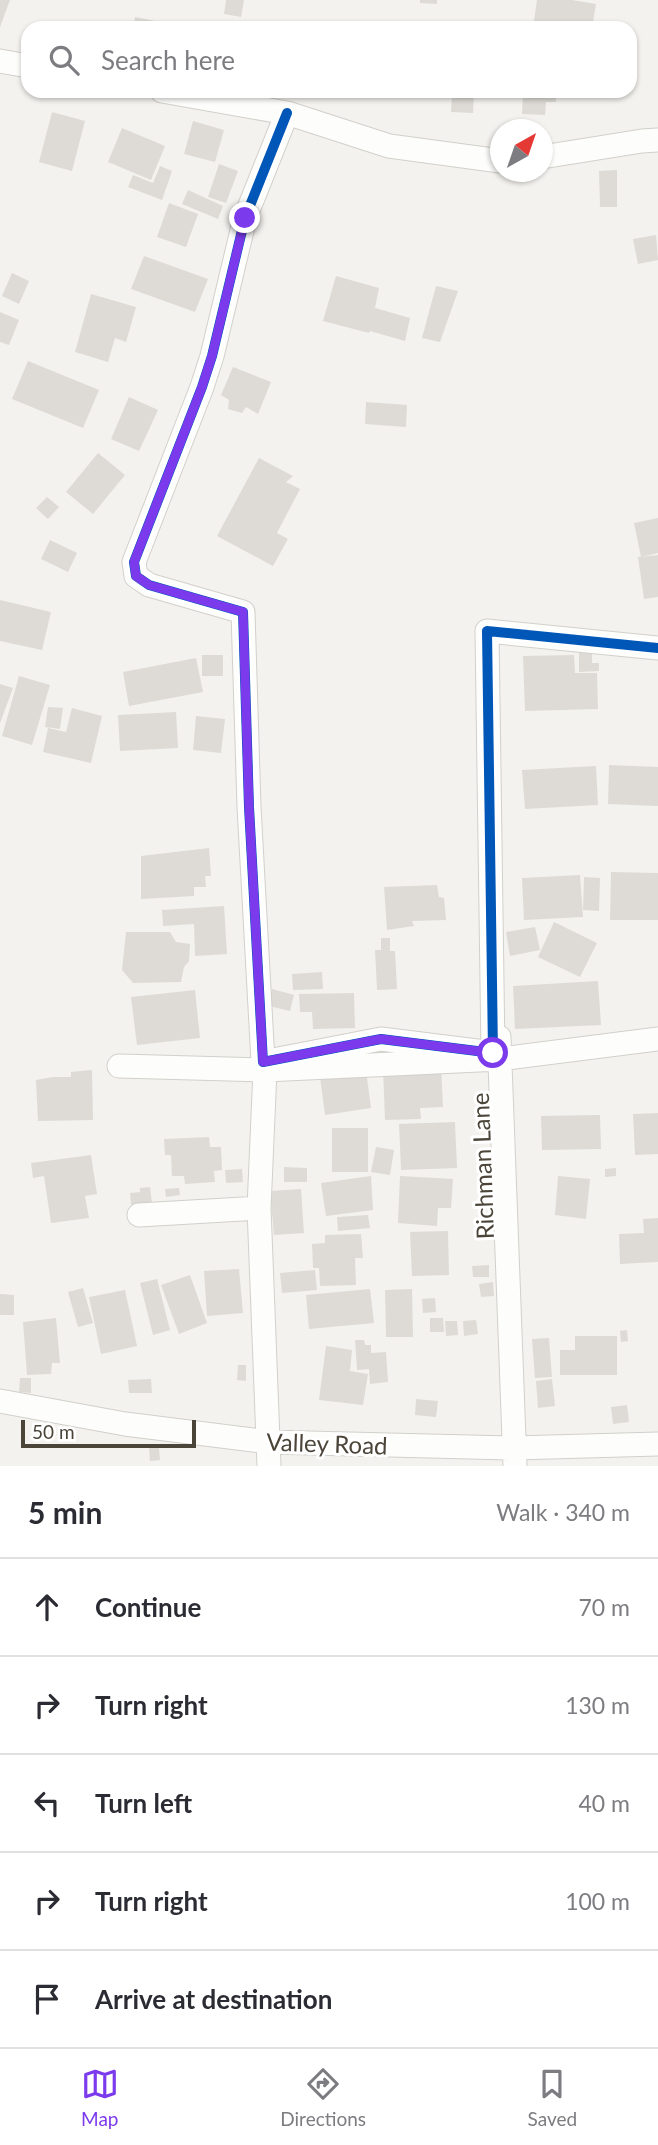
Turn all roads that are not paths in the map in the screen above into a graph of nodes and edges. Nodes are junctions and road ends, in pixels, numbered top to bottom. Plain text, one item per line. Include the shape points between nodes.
1 (0, 61) edge
2 (21, 65) edge
3 (202, 98) edge
4 (287, 113) junction
5 (658, 141) edge
6 (553, 155) edge
7 (490, 160) edge
8 (487, 631) junction
9 (658, 648) edge
10 (658, 1039) edge
11 (499, 1059) junction
12 (119, 1066) dead end
13 (264, 1066) junction
14 (259, 1208) junction
15 (139, 1215) dead end
16 (0, 1401) edge
17 (269, 1442) junction
18 (658, 1444) edge
19 (514, 1457) edge
20 (269, 1466) edge

1 - 2 street
3 - 4 street
4 - 7 street via 389,146
4 - 13 street via 245,218 202,387 134,562 136,576 149,585 243,612
5 - 6 street
8 - 9 street
8 - 11 street, Richman Lane
8 - 13 street via 493,1053 381,1039
10 - 11 street
11 - 13 street
11 - 19 street, Richman Lane
12 - 13 street
13 - 14 street
14 - 15 street
14 - 17 street
16 - 17 street, Valley Road via 125,1424
17 - 19 street, Valley Road
17 - 20 street
18 - 19 street, Valley Road

